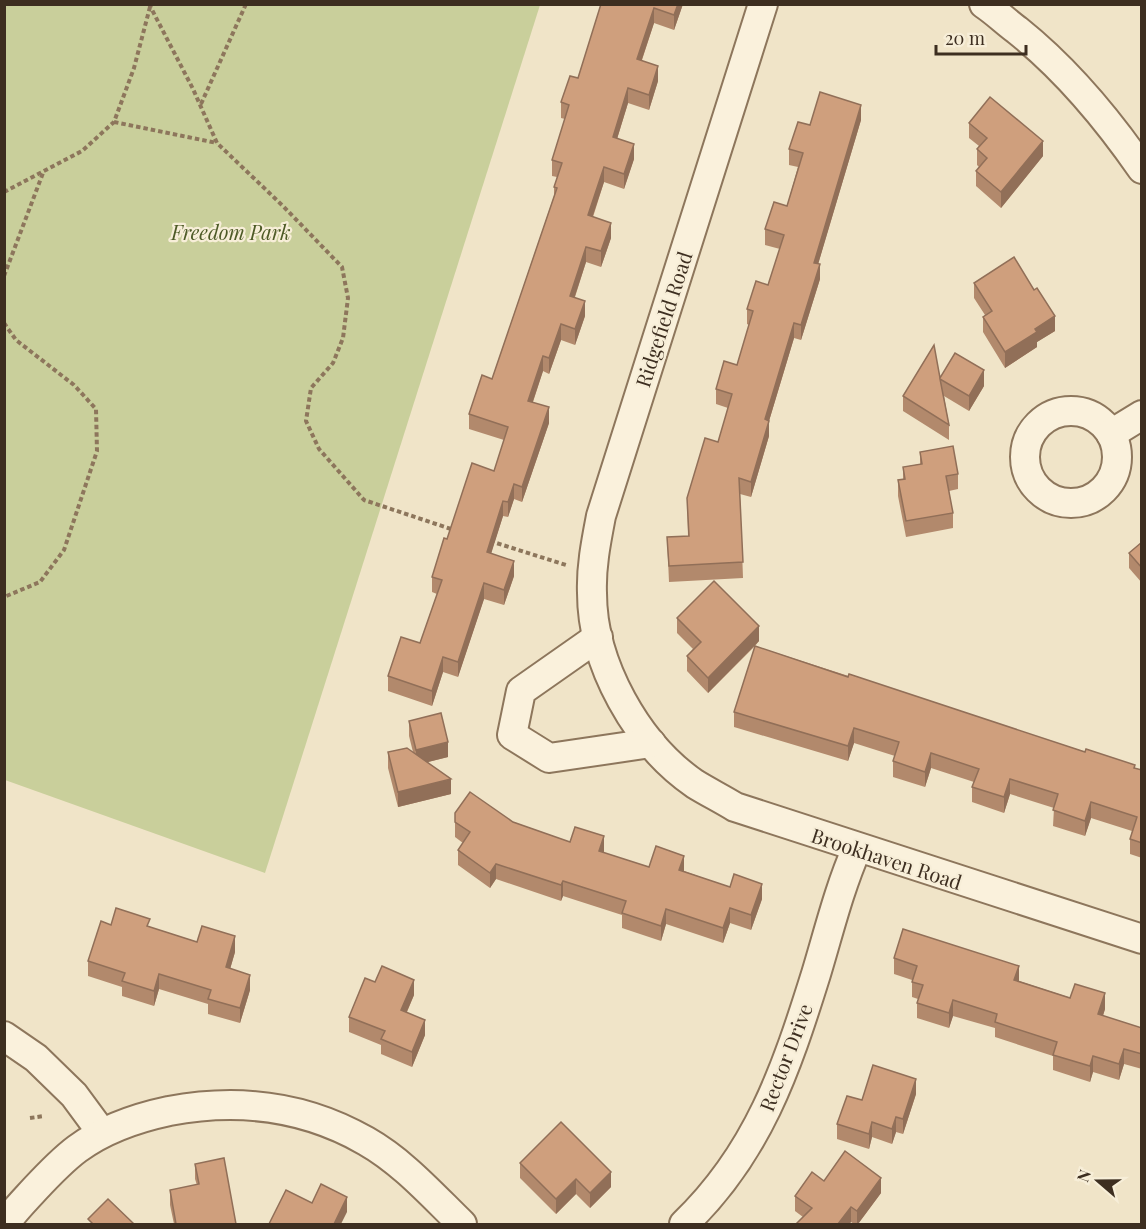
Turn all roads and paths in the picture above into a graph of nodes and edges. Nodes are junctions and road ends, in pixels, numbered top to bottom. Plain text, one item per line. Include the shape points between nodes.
1 (246, 4) edge
2 (764, 4) edge
3 (984, 4) edge
4 (149, 5) edge
5 (200, 105) junction
6 (114, 122) junction
7 (217, 142) junction
8 (1142, 169) edge
9 (44, 172) junction
10 (4, 192) edge
11 (4, 276) edge
12 (4, 323) edge
13 (1142, 415) edge
14 (1111, 434) dead end
15 (464, 533) edge
16 (487, 540) edge
17 (593, 572) junction
18 (4, 597) edge
19 (598, 637) junction
20 (622, 700) joint
21 (651, 743) junction
22 (857, 848) junction
23 (1142, 939) edge
24 (4, 1036) edge
25 (44, 1116) dead end
26 (30, 1118) dead end
27 (102, 1133) junction
28 (5, 1224) edge
29 (462, 1224) edge
30 (684, 1224) edge

1 - 5 path
2 - 17 street, Ridgefield Road via 601,516
3 - 8 street via 1044,52 1084,92
4 - 5 path
4 - 6 path via 134,68
5 - 7 path
6 - 7 path
6 - 9 path via 82,151
7 - 15 path via 342,267 348,298 343,338 333,363 311,388 306,421 319,449 364,500
9 - 10 path
9 - 11 path
12 - 18 path via 16,340 75,385 96,409 97,451 64,550 40,582
13 - 14 street
16 - 17 path
17 - 19 street, Ridgefield Road
19 - 20 street, Ridgefield Road
19 - 21 street via 521,691 512,735 549,758
20 - 21 street, Brookhaven Road
21 - 22 street, Brookhaven Road via 694,783 735,807
22 - 23 street, Brookhaven Road
22 - 30 street, Rector Drive via 843,880 781,1080 732,1169
24 - 27 street via 36,1058 74,1095
25 - 26 path
27 - 28 street via 58,1164
27 - 29 street via 149,1115 219,1104 249,1104 305,1115 368,1142 408,1171

